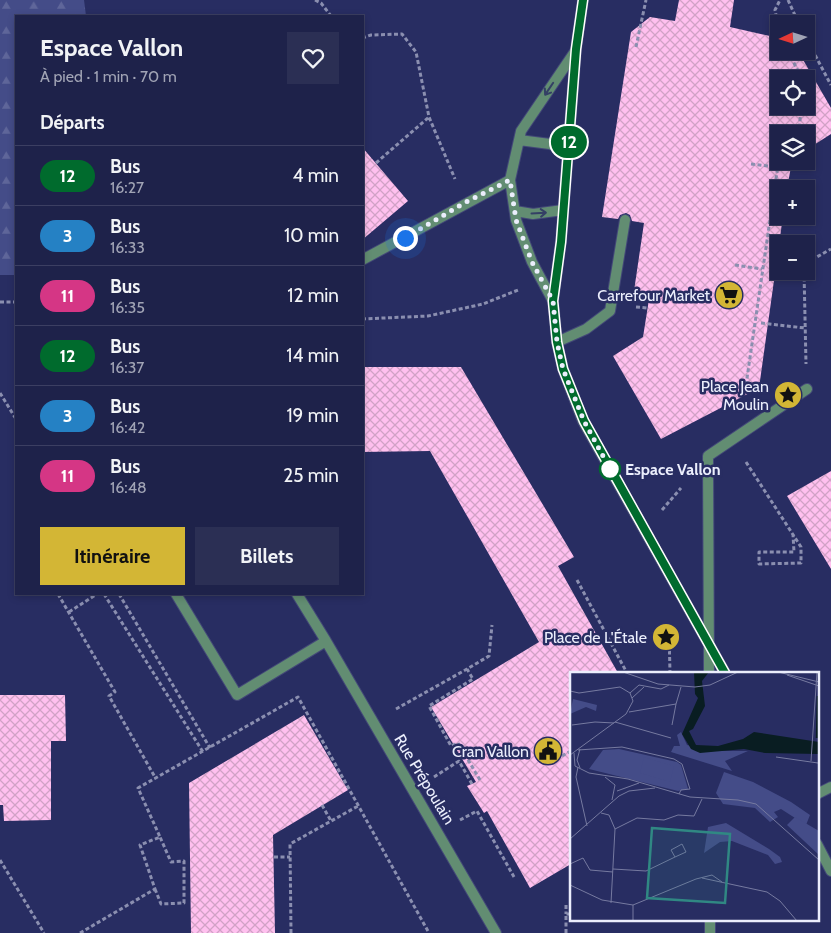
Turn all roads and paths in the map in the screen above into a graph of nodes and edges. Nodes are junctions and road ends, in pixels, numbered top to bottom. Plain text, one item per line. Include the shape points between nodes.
1 (315, 0) edge
2 (582, 0) edge
3 (646, 0) edge
4 (780, 0) edge
5 (788, 0) edge
6 (330, 15) edge
7 (776, 15) edge
8 (795, 15) edge
9 (364, 38) edge
10 (636, 48) dead end
11 (576, 49) junction
12 (815, 55) edge
13 (831, 85) edge
14 (429, 117) junction
15 (519, 140) junction
16 (568, 151) junction
17 (376, 163) dead end
18 (751, 164) dead end
19 (770, 166) edge
20 (777, 170) edge
21 (510, 180) junction
22 (456, 182) dead end
23 (564, 210) junction
24 (515, 211) junction
25 (625, 220) dead end
26 (831, 249) edge
27 (815, 258) edge
28 (364, 259) edge
29 (735, 265) dead end
30 (762, 269) junction
31 (804, 280) edge
32 (542, 281) junction
33 (553, 301) junction
34 (0, 302) edge
35 (15, 302) edge
36 (364, 319) edge
37 (761, 323) dead end
38 (805, 328) junction
39 (557, 342) junction
40 (746, 385) dead end
41 (807, 389) joint
42 (0, 393) edge
43 (15, 417) edge
44 (732, 440) junction
45 (708, 456) junction
46 (640, 522) junction
47 (793, 536) junction
48 (577, 580) dead end
49 (59, 595) edge
50 (95, 595) edge
51 (105, 595) edge
52 (121, 595) edge
53 (177, 595) edge
54 (299, 595) edge
55 (69, 612) junction
56 (492, 625) dead end
57 (326, 641) junction
58 (709, 644) junction
59 (467, 669) junction
60 (627, 672) edge
61 (709, 672) edge
62 (723, 672) edge
63 (373, 722) junction
64 (210, 748) junction
65 (203, 752) junction
66 (570, 752) edge
67 (562, 756) dead end
68 (156, 779) junction
69 (480, 780) dead end
70 (472, 784) dead end
71 (831, 787) edge
72 (414, 789) junction
73 (818, 794) edge
74 (322, 805) dead end
75 (358, 806) junction
76 (331, 821) junction
77 (454, 824) dead end
78 (160, 837) junction
79 (818, 846) edge
80 (274, 857) dead end
81 (290, 857) junction
82 (0, 860) edge
83 (831, 871) edge
84 (514, 877) dead end
85 (155, 889) junction
86 (566, 905) dead end
87 (566, 914) junction
88 (570, 914) edge
89 (710, 920) edge
90 (44, 933) edge
91 (80, 933) edge
92 (292, 933) edge
93 (429, 933) edge
94 (496, 933) edge
95 (566, 933) edge
96 (710, 933) edge

1 - 6 path
2 - 11 street
3 - 10 path
4 - 7 path
5 - 8 path
9 - 14 path via 402,34 416,52
11 -> 15 street via 521,131
11 - 16 street
12 - 13 path
14 - 17 path
14 - 22 path
15 - 16 street via 550,144
15 - 21 street
16 - 23 street
18 - 19 path
20 - 30 path
21 - 24 street
21 - 28 street
24 -> 23 street via 533,214
23 - 33 street
24 - 32 street
25 - 39 street via 610,311 586,329
26 - 27 path
29 - 30 path
30 - 40 path
31 - 38 path
32 - 33 street
32 - 36 path via 483,304 428,316
33 - 39 street
34 - 35 path
37 - 38 path
38 - 41 path
39 - 46 street via 563,369 584,421
41 - 44 street
42 - 43 path
44 - 45 street
44 - 47 path
45 - 46 path via 662,510
45 - 58 street
46 - 58 street
47 - 47 path via 794,552 759,552 759,564 801,563 801,546
48 - 60 path
49 - 55 path
50 - 55 path
51 - 65 path
52 - 64 path
53 - 57 street via 237,695
54 - 57 street, Rue Prépoulain
55 - 68 path via 115,692 108,696
56 - 59 path via 489,656
57 - 63 street, Rue Prépoulain
58 - 61 street
58 - 62 street
59 - 63 path
59 - 69 path via 473,679 429,706 452,746 458,742
63 - 72 street, Rue Prépoulain
64 - 65 path
64 - 75 path via 298,697
65 - 68 path
66 - 67 path
68 - 78 path via 138,788
70 - 72 path via 459,760
71 - 73 street
72 - 94 street, Rue Prépoulain
74 - 76 path
75 - 76 path
75 - 93 path
76 - 81 path via 290,844
77 - 84 path via 477,811
78 - 85 path via 140,846
78 - 85 path via 171,862 184,861 184,903 161,904
79 - 83 street
80 - 81 path
81 - 92 path
82 - 90 path
85 - 91 path
86 - 87 path
87 - 88 path
87 - 95 path
89 - 96 street

